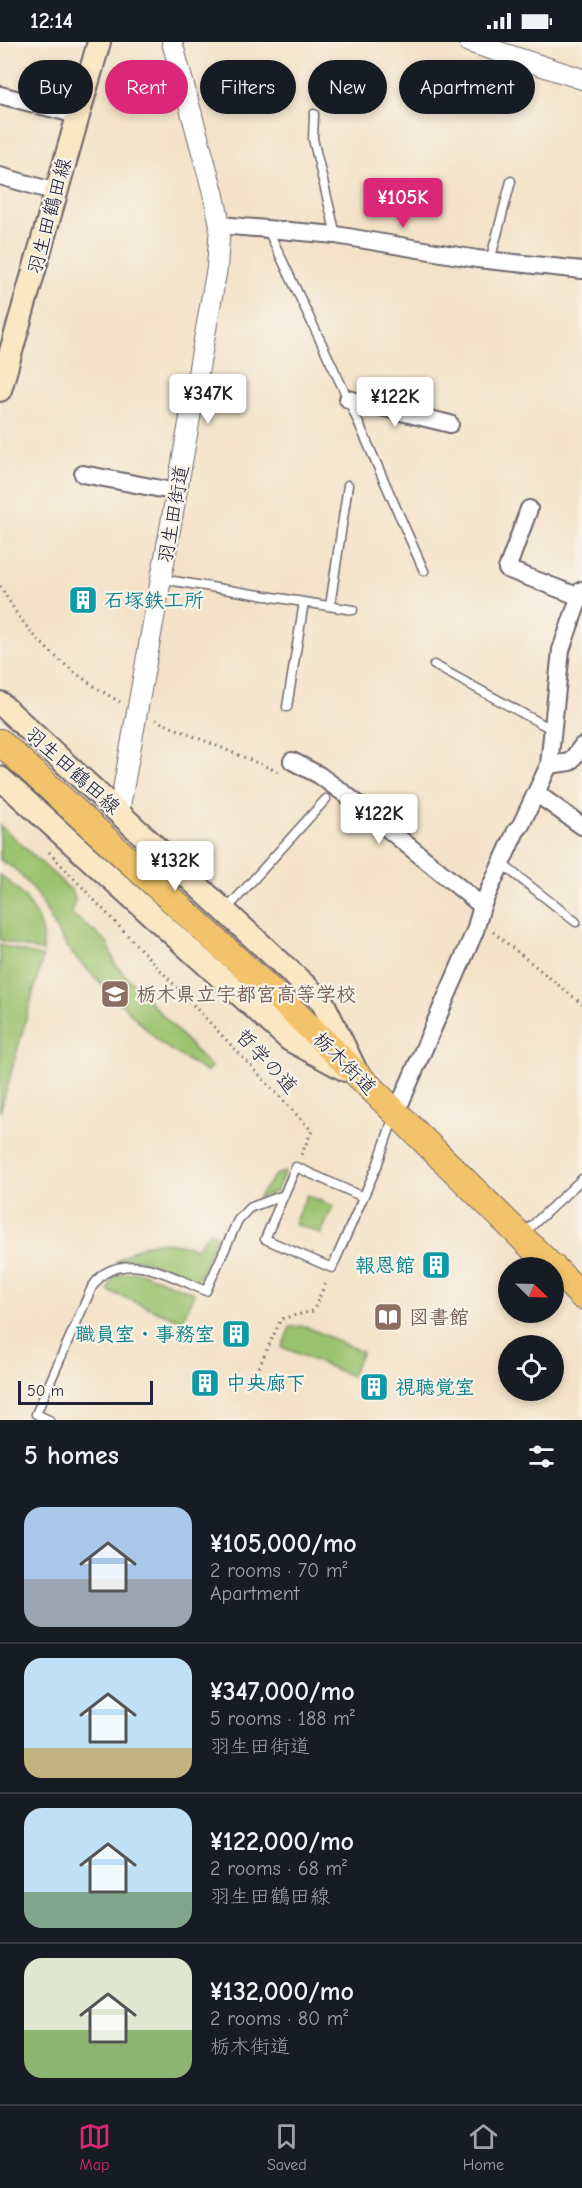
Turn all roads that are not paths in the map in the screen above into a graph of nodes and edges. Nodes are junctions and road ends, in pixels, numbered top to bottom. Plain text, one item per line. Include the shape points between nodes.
1 (99, 42) edge
2 (172, 42) edge
3 (469, 42) edge
4 (582, 79) edge
5 (0, 94) edge
6 (314, 114) dead end
7 (77, 115) junction
8 (0, 176) edge
9 (511, 181) dead end
10 (56, 192) junction
11 (220, 225) junction
12 (268, 230) junction
13 (336, 235) junction
14 (490, 261) junction
15 (582, 270) edge
16 (0, 390) edge
17 (348, 399) junction
18 (450, 424) dead end
19 (83, 474) dead end
20 (348, 485) dead end
21 (177, 492) junction
22 (530, 509) dead end
23 (424, 571) dead end
24 (161, 579) junction
25 (581, 593) edge
26 (304, 602) junction
27 (330, 606) junction
28 (353, 609) dead end
29 (434, 665) dead end
30 (0, 703) edge
31 (287, 706) dead end
32 (553, 730) junction
33 (0, 742) edge
34 (582, 746) edge
35 (292, 761) dead end
36 (549, 765) junction
37 (0, 778) edge
38 (536, 793) junction
39 (326, 799) dead end
40 (119, 812) junction
41 (582, 826) edge
42 (502, 864) junction
43 (226, 910) junction
44 (480, 913) junction
45 (576, 922) dead end
46 (358, 1076) junction
47 (396, 1113) junction
48 (582, 1179) edge
49 (284, 1195) junction
50 (363, 1197) junction
51 (522, 1236) junction
52 (542, 1257) edge
53 (564, 1279) edge
54 (582, 1296) edge
55 (50, 1420) edge

1 - 7 main road, 羽生田鶴田線
2 - 11 street, 羽生田街道
3 - 4 street
5 - 7 street
6 - 13 lane via 314,139
7 - 10 main road, 羽生田鶴田線
8 - 10 street
9 - 14 lane
10 - 16 main road, 羽生田鶴田線
11 - 12 street
11 - 21 street, 羽生田街道 via 217,268
12 - 13 street
12 - 17 lane
13 - 14 street
14 - 15 street
17 - 18 street
17 - 23 lane
19 - 21 street
20 - 27 lane
21 - 24 street, 羽生田街道
22 - 25 street via 507,569
24 - 26 lane
24 - 40 street, 羽生田街道
25 - 32 street via 561,650
26 - 27 lane
26 - 31 lane
27 - 28 lane
29 - 32 lane
30 - 40 main road, 羽生田鶴田線
32 - 36 street
33 - 46 main road, 栃木街道 via 295,1012
34 - 36 street via 570,762
35 - 44 street via 345,794
36 - 38 street
37 - 46 main road via 290,1040
38 - 41 street
38 - 42 street
39 - 43 lane
40 - 43 main road, 羽生田鶴田線
42 - 44 street
42 - 45 lane
43 - 46 main road, 羽生田鶴田線 via 322,1000
44 - 47 street
46 - 47 main road, 栃木街道
47 - 50 lane
47 - 51 main road, 栃木街道
48 - 51 lane
49 - 50 lane via 296,1167
49 - 50 lane via 265,1239 332,1268
49 - 55 lane via 249,1208 238,1220 206,1291 144,1266 125,1266 105,1273 92,1287 36,1414
51 - 52 main road, 栃木街道
53 - 54 main road, 栃木街道

